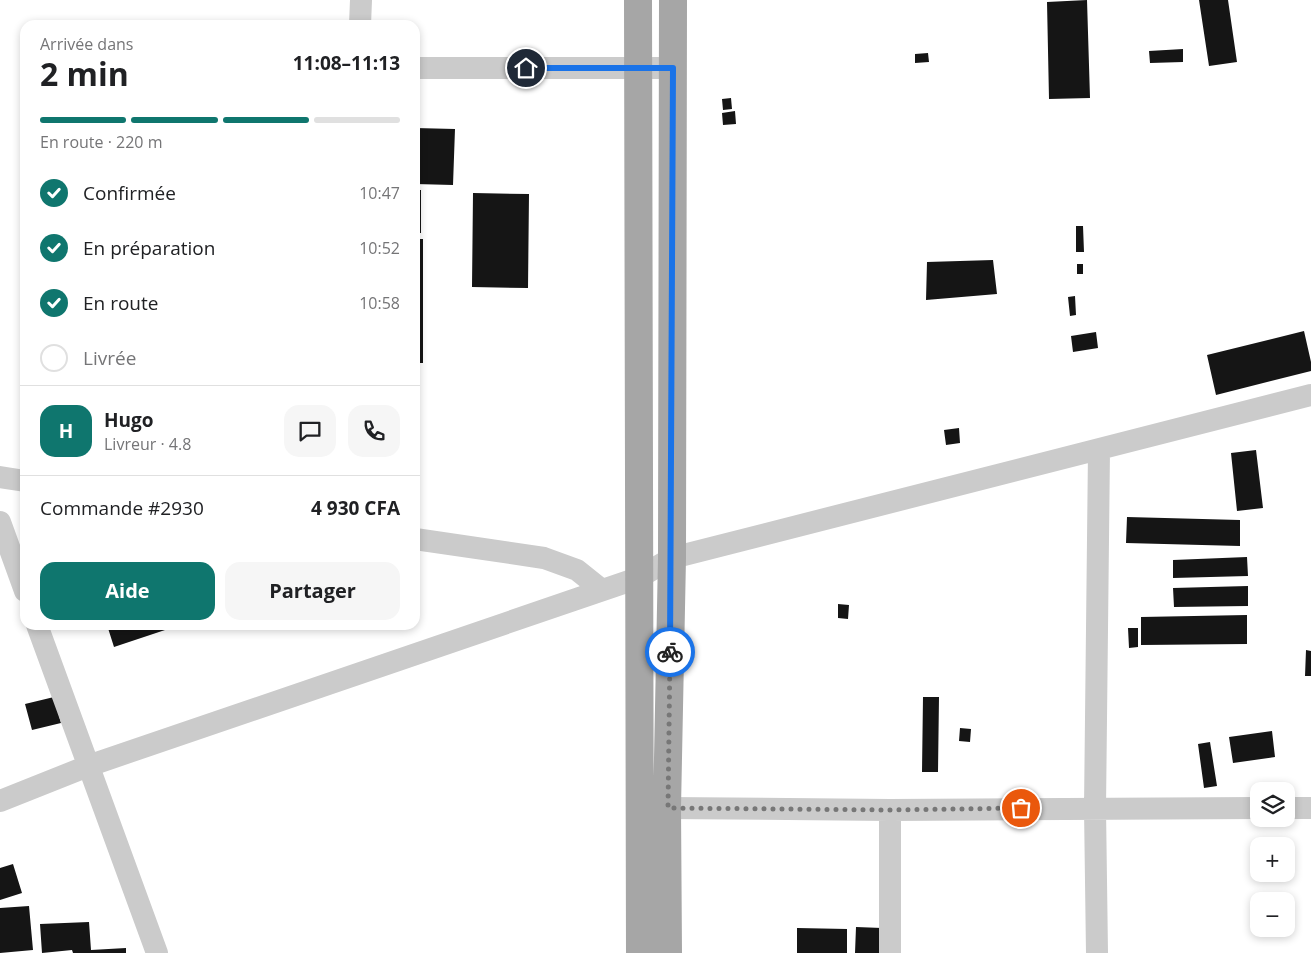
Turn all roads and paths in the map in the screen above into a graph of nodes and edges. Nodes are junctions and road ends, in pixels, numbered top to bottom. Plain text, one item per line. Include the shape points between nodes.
1 (361, 0) edge
2 (638, 0) edge
3 (673, 0) edge
4 (360, 20) edge
5 (420, 68) edge
6 (637, 68) junction
7 (673, 68) junction
8 (1311, 396) edge
9 (1099, 450) junction
10 (0, 477) edge
11 (20, 480) edge
12 (0, 522) edge
13 (420, 540) edge
14 (672, 558) junction
15 (20, 578) edge
16 (638, 578) junction
17 (602, 590) junction
18 (39, 630) edge
19 (88, 766) junction
20 (0, 801) edge
21 (668, 808) junction
22 (1095, 808) junction
23 (1250, 808) edge
24 (1295, 808) edge
25 (1311, 808) edge
26 (890, 810) junction
27 (157, 953) edge
28 (640, 953) edge
29 (668, 953) edge
30 (890, 953) edge
31 (1097, 953) edge

1 - 4 street
2 - 6 main road
3 - 7 main road
5 - 6 street
6 - 7 street
6 - 16 main road
7 - 14 main road
8 - 9 street
9 - 14 street
9 - 22 street
10 - 11 street
12 - 15 street
13 - 17 street via 544,558 577,570
14 - 16 street
14 - 21 main road
16 - 17 street
16 - 28 main road
17 - 19 street
18 - 19 street
19 - 20 street
19 - 27 street
21 - 26 street
21 - 29 main road
22 - 23 street
22 - 26 street
22 - 31 street
24 - 25 street
26 - 30 street

